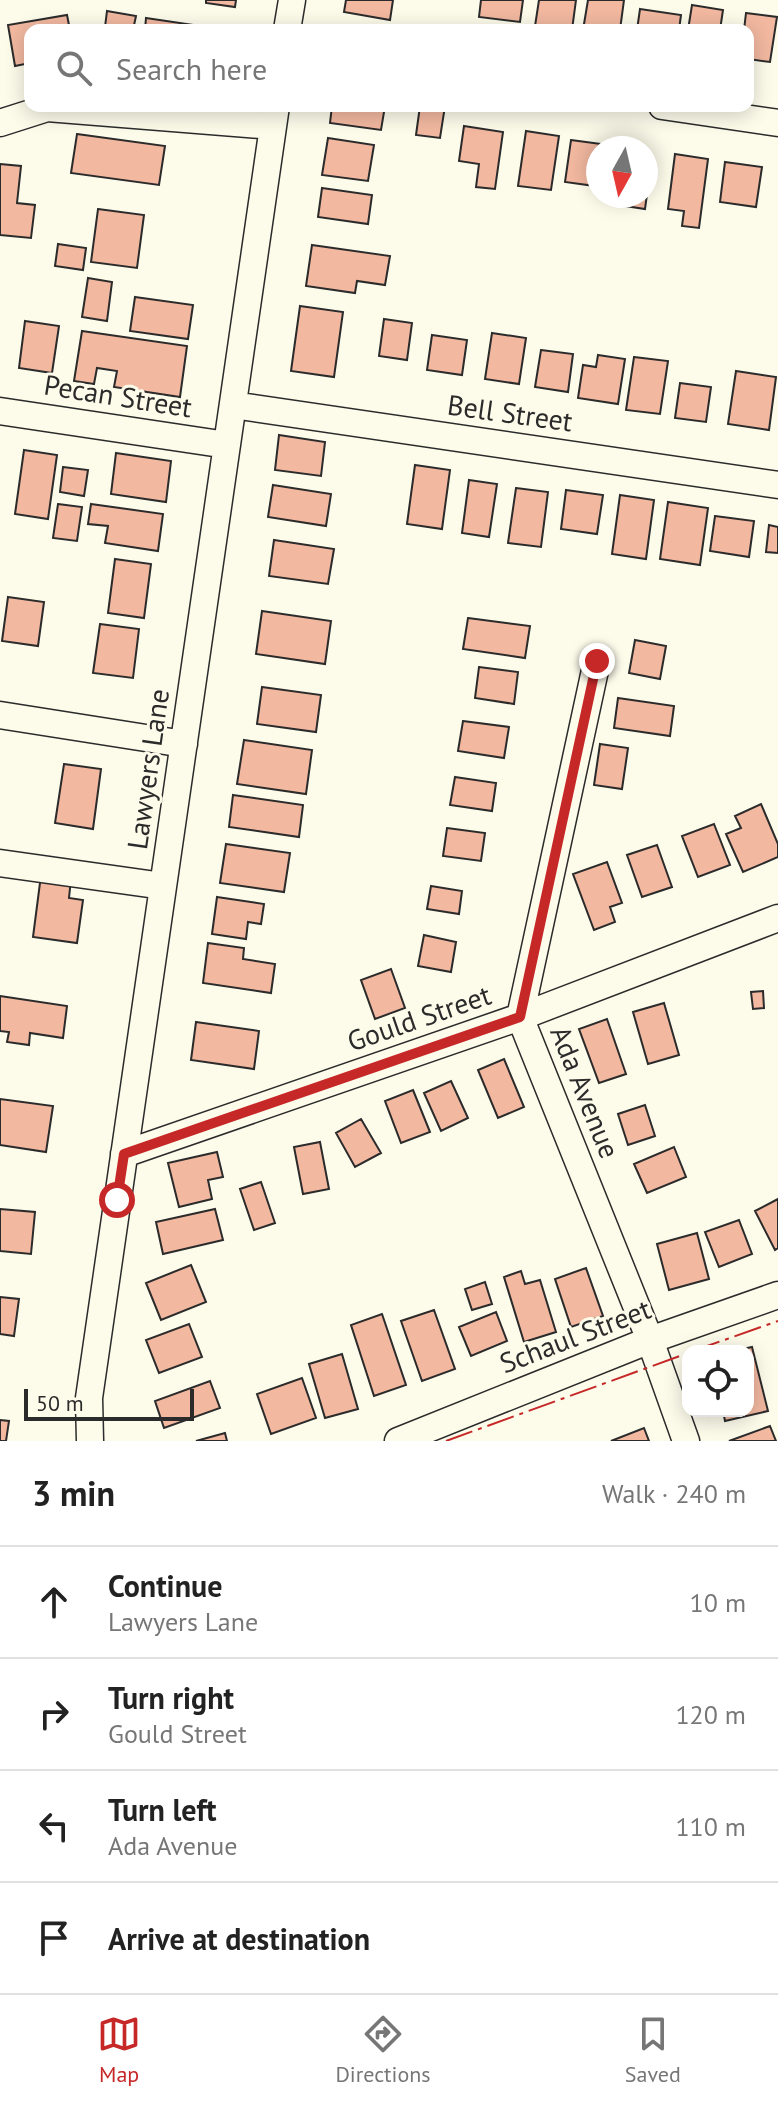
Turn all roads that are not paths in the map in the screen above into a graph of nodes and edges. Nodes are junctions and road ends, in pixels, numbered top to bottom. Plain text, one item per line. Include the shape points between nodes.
1 (292, 0) edge
2 (288, 24) edge
3 (34, 112) edge
4 (161, 112) edge
5 (703, 112) edge
6 (275, 116) edge
7 (0, 123) edge
8 (778, 123) edge
9 (233, 405) junction
10 (0, 411) edge
11 (227, 445) junction
12 (778, 485) edge
13 (597, 661) dead end
14 (0, 715) edge
15 (184, 744) junction
16 (0, 863) edge
17 (163, 886) junction
18 (778, 918) edge
19 (520, 1017) junction
20 (124, 1154) junction
21 (778, 1295) edge
22 (650, 1340) junction
23 (90, 1441) edge
24 (398, 1441) edge
25 (686, 1441) edge

1 - 2 street
3 - 7 street
4 - 6 street
5 - 8 street
6 - 9 street, Lawyers Lane
9 - 11 street, Lawyers Lane
9 - 12 street, Bell Street
10 - 11 street, Pecan Street
11 - 15 street, Lawyers Lane
13 - 19 street, Ada Avenue
14 - 15 street
15 - 17 street, Lawyers Lane
16 - 17 street
17 - 20 street, Lawyers Lane
18 - 19 street, Gould Street
19 - 20 street, Gould Street
19 - 22 street, Ada Avenue
20 - 23 street, Lawyers Lane via 89,1398
21 - 22 street, Schaul Street
22 - 24 street, Schaul Street
22 - 25 street, Ada Avenue

